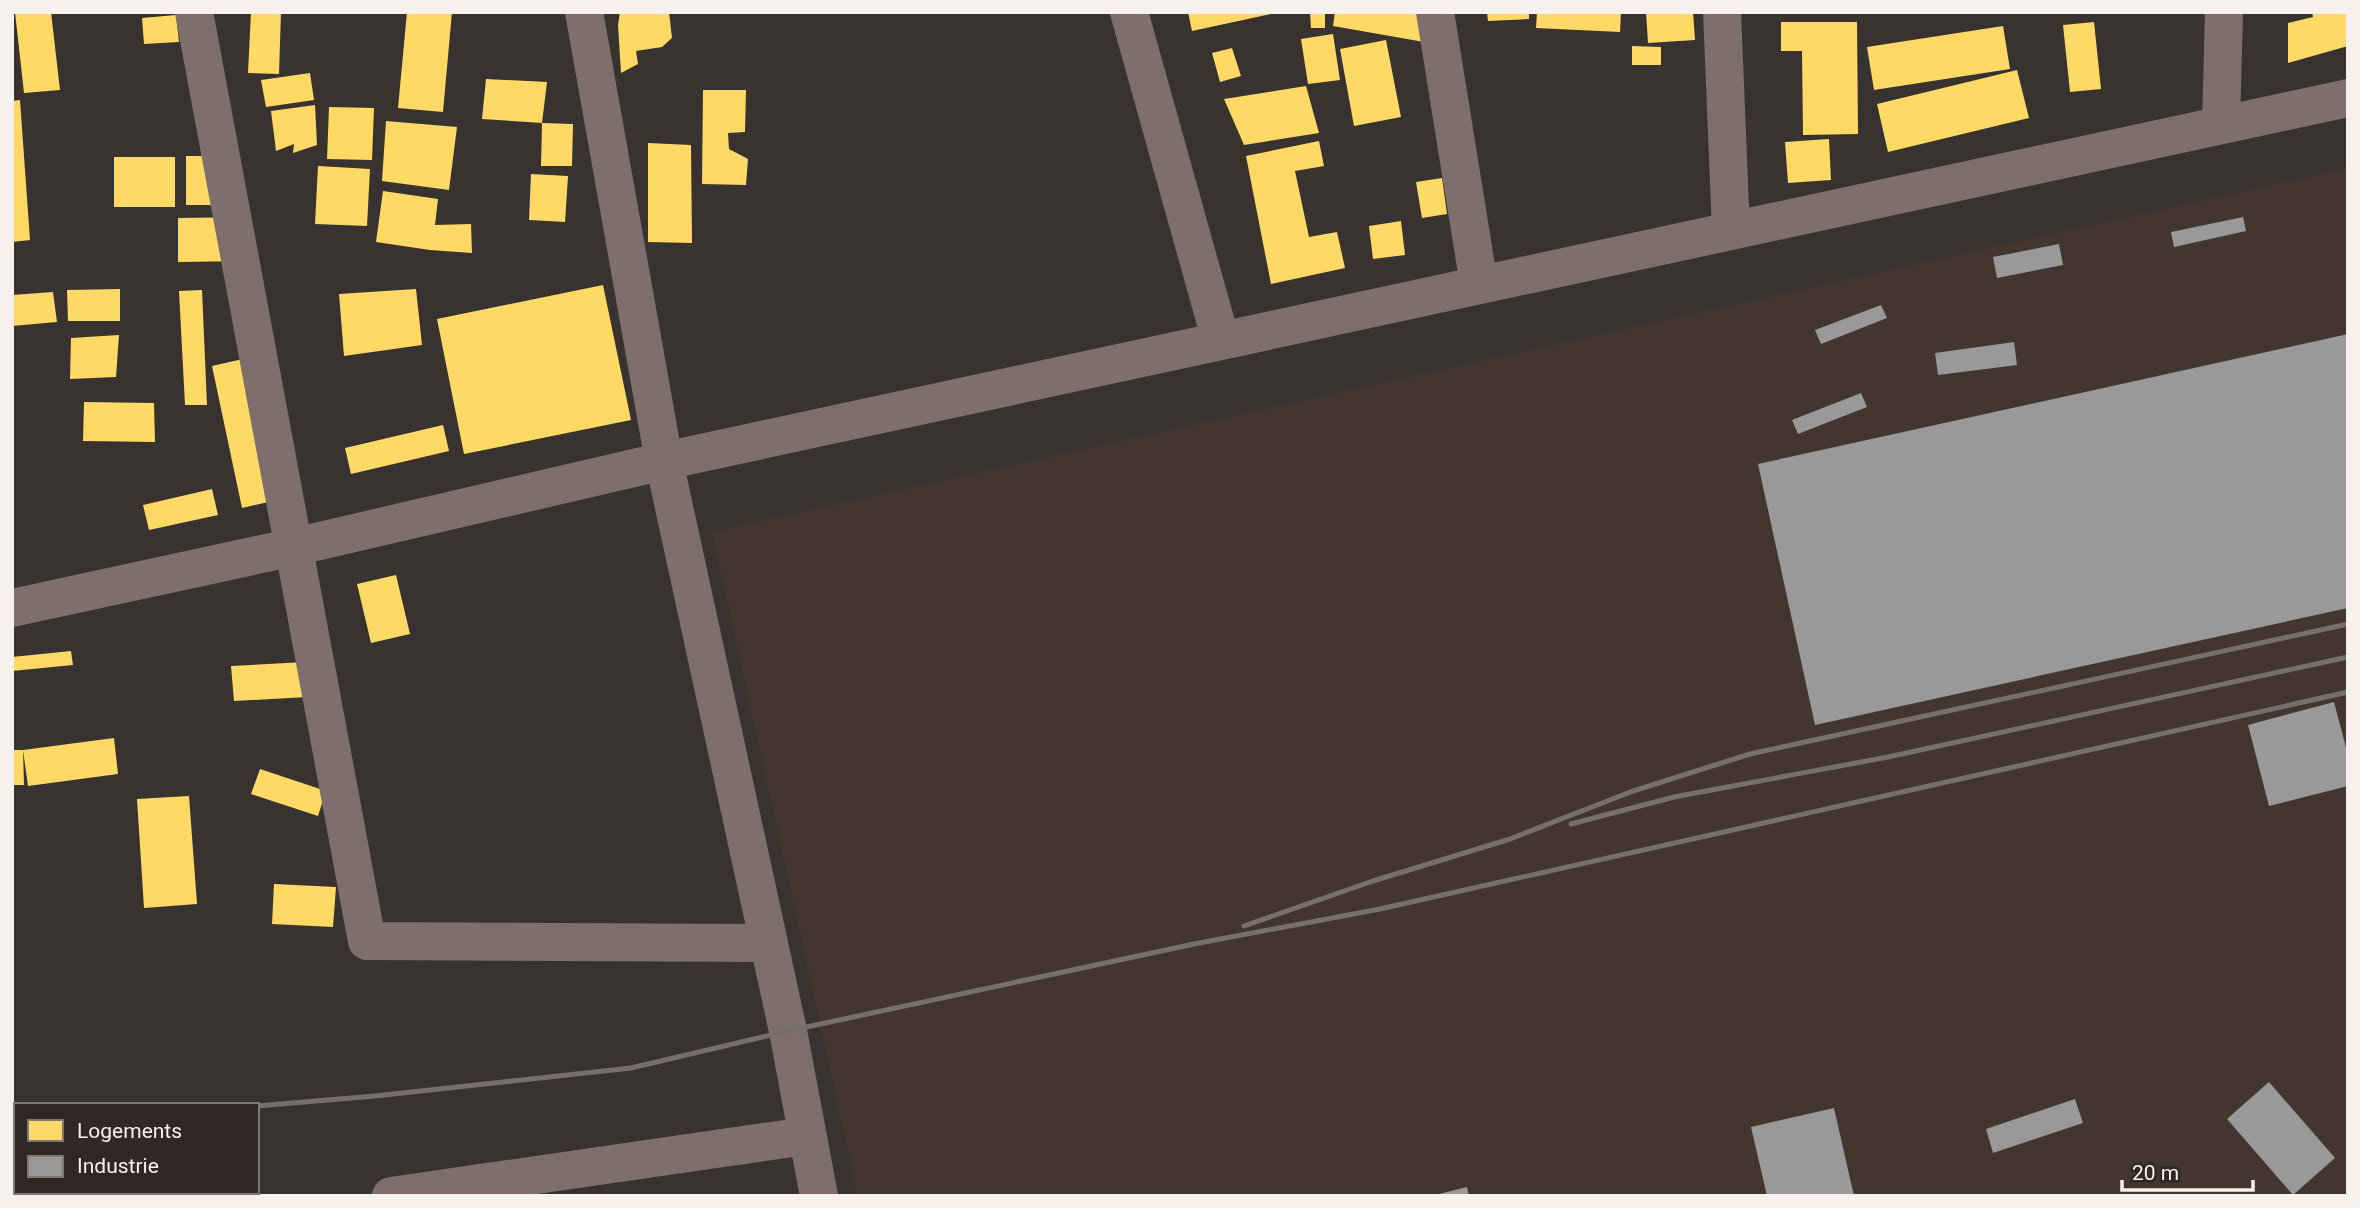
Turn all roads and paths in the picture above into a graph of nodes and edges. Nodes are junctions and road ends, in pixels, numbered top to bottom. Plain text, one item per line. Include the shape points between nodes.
1 (194, 12) edge
2 (584, 12) edge
3 (1129, 12) edge
4 (1434, 12) edge
5 (1722, 12) edge
6 (2224, 12) edge
7 (2348, 98) edge
8 (2221, 125) junction
9 (1731, 231) junction
10 (1479, 285) junction
11 (1222, 341) junction
12 (664, 461) junction
13 (294, 547) junction
14 (12, 608) edge
15 (767, 943) junction
16 (806, 1136) junction
17 (391, 1196) edge
18 (819, 1196) edge

1 - 13 street
2 - 12 street
3 - 11 street
4 - 10 street
5 - 9 street
6 - 8 street
7 - 8 street
8 - 9 street
9 - 10 street
10 - 11 street
11 - 12 street
12 - 13 street
12 - 15 street
13 - 14 street
13 - 15 street via 367,941
15 - 16 street
16 - 17 street
16 - 18 street

